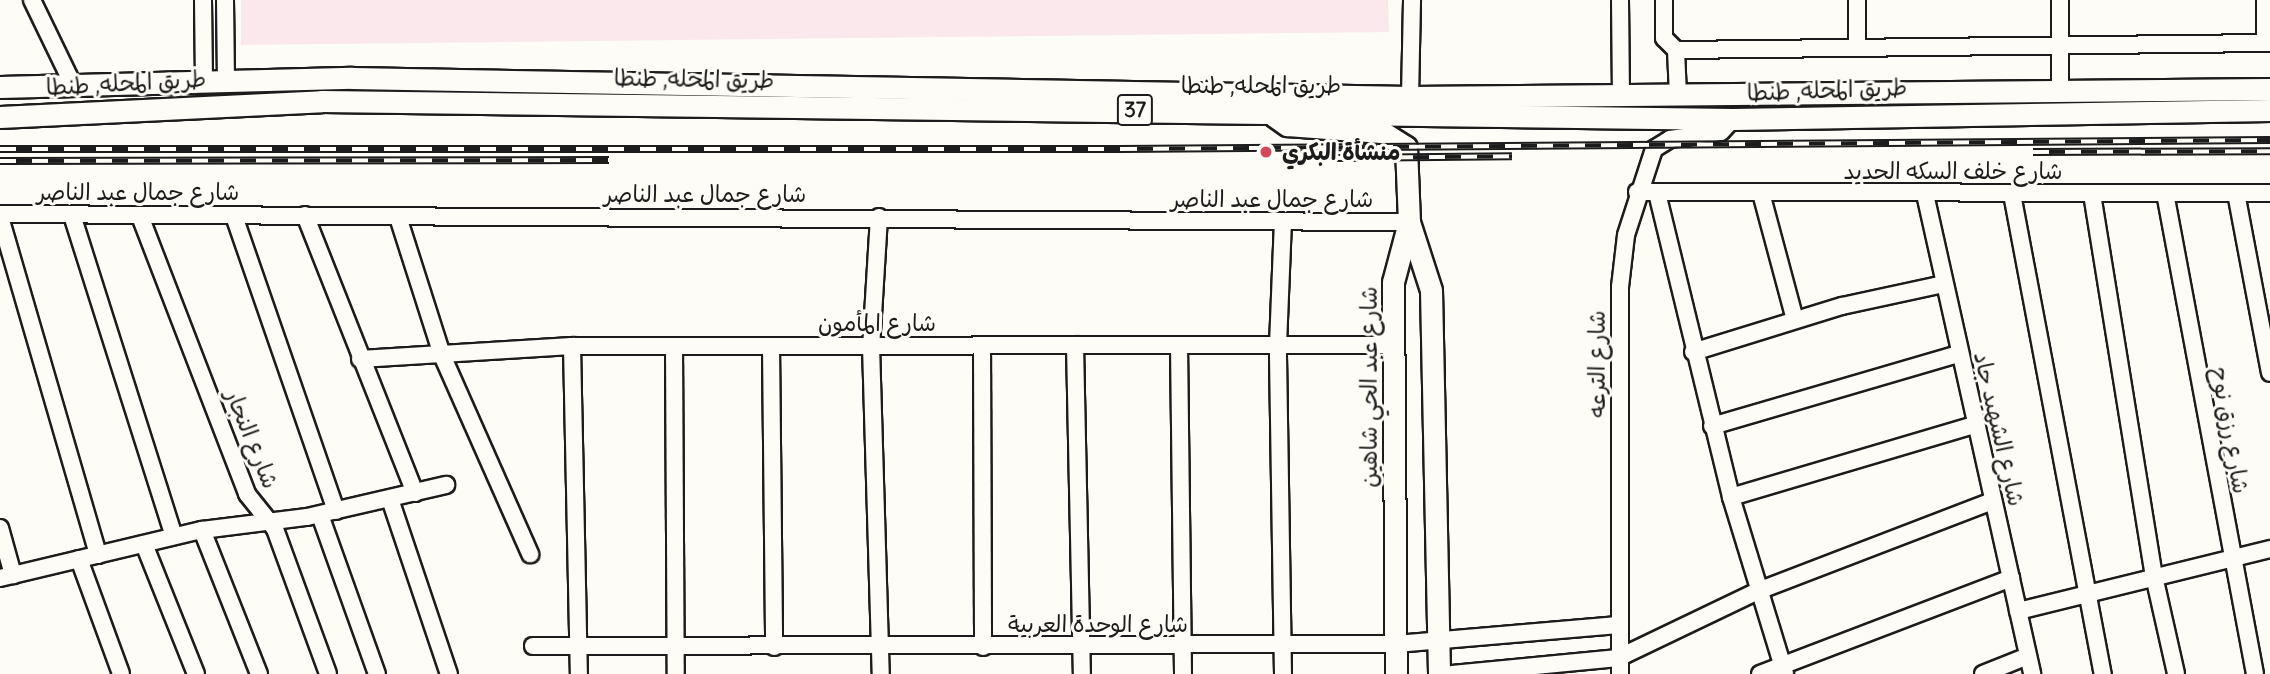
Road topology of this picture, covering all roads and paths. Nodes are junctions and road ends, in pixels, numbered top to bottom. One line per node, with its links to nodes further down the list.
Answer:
1 (32, 0): 16 (street)
2 (203, 0): 14 (street)
3 (225, 0): 15 (street)
4 (1412, 0): 22 (street)
5 (1620, 0): 20 (street)
6 (1664, 0): 13 (street)
7 (1857, 0): 12 (street)
8 (2060, 0): 11 (street)
9 (2265, 0): 10 (street)
10 (2268, 43): 11 (street)
11 (2061, 45): 12 (street); 19 (street)
12 (1857, 48): 13 (street)
13 (1676, 50): 21 (street)
14 (204, 82): 15 (main road, طريق المحله, طنطا / 37); 16 (main road, طريق المحله, طنطا / 37)
15 (226, 82): 22 (main road, طريق المحله, طنطا / 37)
16 (73, 85): 17 (main road, طريق المحله, طنطا / 37)
17 (0, 87): 25 (main road)
18 (2270, 89): 19 (main road, طريق المحله, طنطا / 37)
19 (2060, 92): 21 (main road, طريق المحله, طنطا / 37)
20 (1621, 96): 21 (main road, طريق المحله, طنطا / 37); 22 (main road, طريق المحله, طنطا / 37)
21 (1678, 96)
22 (1410, 97)
23 (2270, 110): 26 (main road, طريق المحله, طنطا / 37)
24 (1273, 112): 25 (main road, طريق المحله, طنطا / 37); 26 (main road, طريق المحله, طنطا / 37); 44 (main road)
25 (2, 116)
26 (1733, 119): 27 (street, شارع الترعه)
27 (1637, 192): 29 (street, شارع خلف السكه الحديد); 85 (street, شارع الترعه)
28 (2270, 192): 32 (street, شارع خلف السكه الحديد)
29 (1657, 193): 30 (street, شارع خلف السكه الحديد); 56 (street)
30 (1761, 193): 33 (street, شارع خلف السكه الحديد); 46 (street)
31 (2165, 193): 32 (street, شارع خلف السكه الحديد); 35 (street, شارع خلف السكه الحديد); 77 (street, شارع رزق نوح)
32 (2236, 193): 60 (street)
33 (1925, 194): 34 (street, شارع خلف السكه الحديد); 45 (street, شارع الشهيد جاد)
34 (2012, 194): 35 (street, شارع خلف السكه الحديد); 83 (street)
35 (2092, 194): 79 (street)
36 (72, 215): 38 (street, شارع جمال عبد الناصر); 39 (street, شارع جمال عبد الناصر); 72 (street)
37 (304, 215): 40 (street, شارع جمال عبد الناصر); 41 (street, شارع جمال عبد الناصر); 59 (street)
38 (0, 216): 76 (street)
39 (140, 216): 40 (street, شارع جمال عبد الناصر); 69 (street, شارع النجار)
40 (234, 216): 68 (street)
41 (398, 217): 42 (street, شارع جمال عبد الناصر); 58 (street)
42 (879, 217): 43 (street, شارع جمال عبد الناصر); 54 (street)
43 (1283, 222): 44 (street, شارع جمال عبد الناصر); 49 (street)
44 (1409, 222): 50 (main road, شارع عبد الحي شاهين); 86 (main road)
45 (1944, 284): 46 (street); 57 (street, شارع الشهيد جاد)
46 (1795, 320): 56 (street)
47 (1075, 345): 48 (street, شارع المأمون); 55 (street, شارع المأمون); 94 (street)
48 (1179, 345): 49 (street, شارع المأمون); 91 (street)
49 (1278, 345): 50 (street, شارع المأمون); 92 (street)
50 (1394, 345): 87 (main road, شارع عبد الحي شاهين)
51 (572, 346): 52 (street, شارع المأمون); 58 (street, شارع المأمون); 89 (street)
52 (674, 346): 53 (street, شارع المأمون); 90 (street)
53 (771, 346): 54 (street, شارع المأمون); 93 (street)
54 (871, 346): 55 (street, شارع المأمون); 95 (street)
55 (982, 346): 96 (street)
56 (1693, 352): 62 (street)
57 (1958, 354): 61 (street, شارع الشهيد جاد); 62 (street)
58 (442, 355): 59 (street, شارع المأمون); 75 (street)
59 (360, 359): 64 (street)
60 (2270, 373)
61 (1974, 425): 65 (street); 67 (street, شارع الشهيد جاد)
62 (1712, 426): 65 (street)
63 (446, 485): 64 (street)
64 (415, 493): 66 (street)
65 (1731, 497): 82 (street)
66 (390, 499): 68 (street); 105 (street)
67 (1992, 501): 81 (street, شارع الشهيد جاد); 82 (street)
68 (328, 513): 69 (street); 104 (street)
69 (269, 520): 71 (street); 103 (street, شارع النجار)
70 (0, 528): 80 (street)
71 (202, 530): 72 (street); 102 (street)
72 (174, 536): 73 (street)
73 (144, 544): 76 (street); 101 (street)
74 (2270, 549): 77 (street)
75 (530, 554)
76 (98, 555): 78 (street)
77 (2229, 558): 79 (street); 120 (street, شارع رزق نوح)
78 (79, 559): 80 (street); 100 (street)
79 (2154, 576): 83 (street); 119 (street)
80 (7, 577)
81 (2011, 578): 84 (street, شارع الشهيد جاد); 99 (street)
82 (1758, 591): 98 (street); 99 (street)
83 (2086, 593): 84 (street); 118 (street)
84 (2018, 611): 97 (street, شارع الشهيد جاد)
85 (1618, 625): 86 (street, شارع الوحدة العربية); 98 (street, شارع الترعه)
86 (1439, 642): 87 (street, شارع الوحدة العربية); 113 (main road)
87 (1396, 644): 92 (street, شارع الوحدة العربية); 112 (main road, شارع عبد الحي شاهين)
88 (533, 646): 89 (street, شارع الوحدة العربية)
89 (577, 646): 90 (street, شارع الوحدة العربية); 106 (street)
90 (676, 646): 93 (street, شارع الوحدة العربية); 107 (street)
91 (1182, 646): 92 (street, شارع الوحدة العربية); 94 (street, شارع الوحدة العربية); 110 (street)
92 (1283, 646): 111 (street)
93 (774, 647): 95 (street, شارع الوحدة العربية)
94 (1082, 647): 96 (street, شارع الوحدة العربية); 109 (street)
95 (880, 648): 96 (street, شارع الوحدة العربية); 108 (street)
96 (983, 648)
97 (2028, 656): 116 (street); 117 (street, شارع الشهيد جاد)
98 (1619, 666): 114 (street)
99 (1784, 670): 115 (street)
100 (121, 674)
101 (196, 674)
102 (259, 674)
103 (328, 674)
104 (377, 674)
105 (449, 674)
106 (579, 674)
107 (676, 674)
108 (881, 674)
109 (1082, 674)
110 (1183, 674)
111 (1283, 674)
112 (1396, 674)
113 (1439, 674)
114 (1452, 674)
115 (1760, 674)
116 (1983, 674)
117 (2032, 674)
118 (2104, 674)
119 (2176, 674)
120 (2255, 674)

